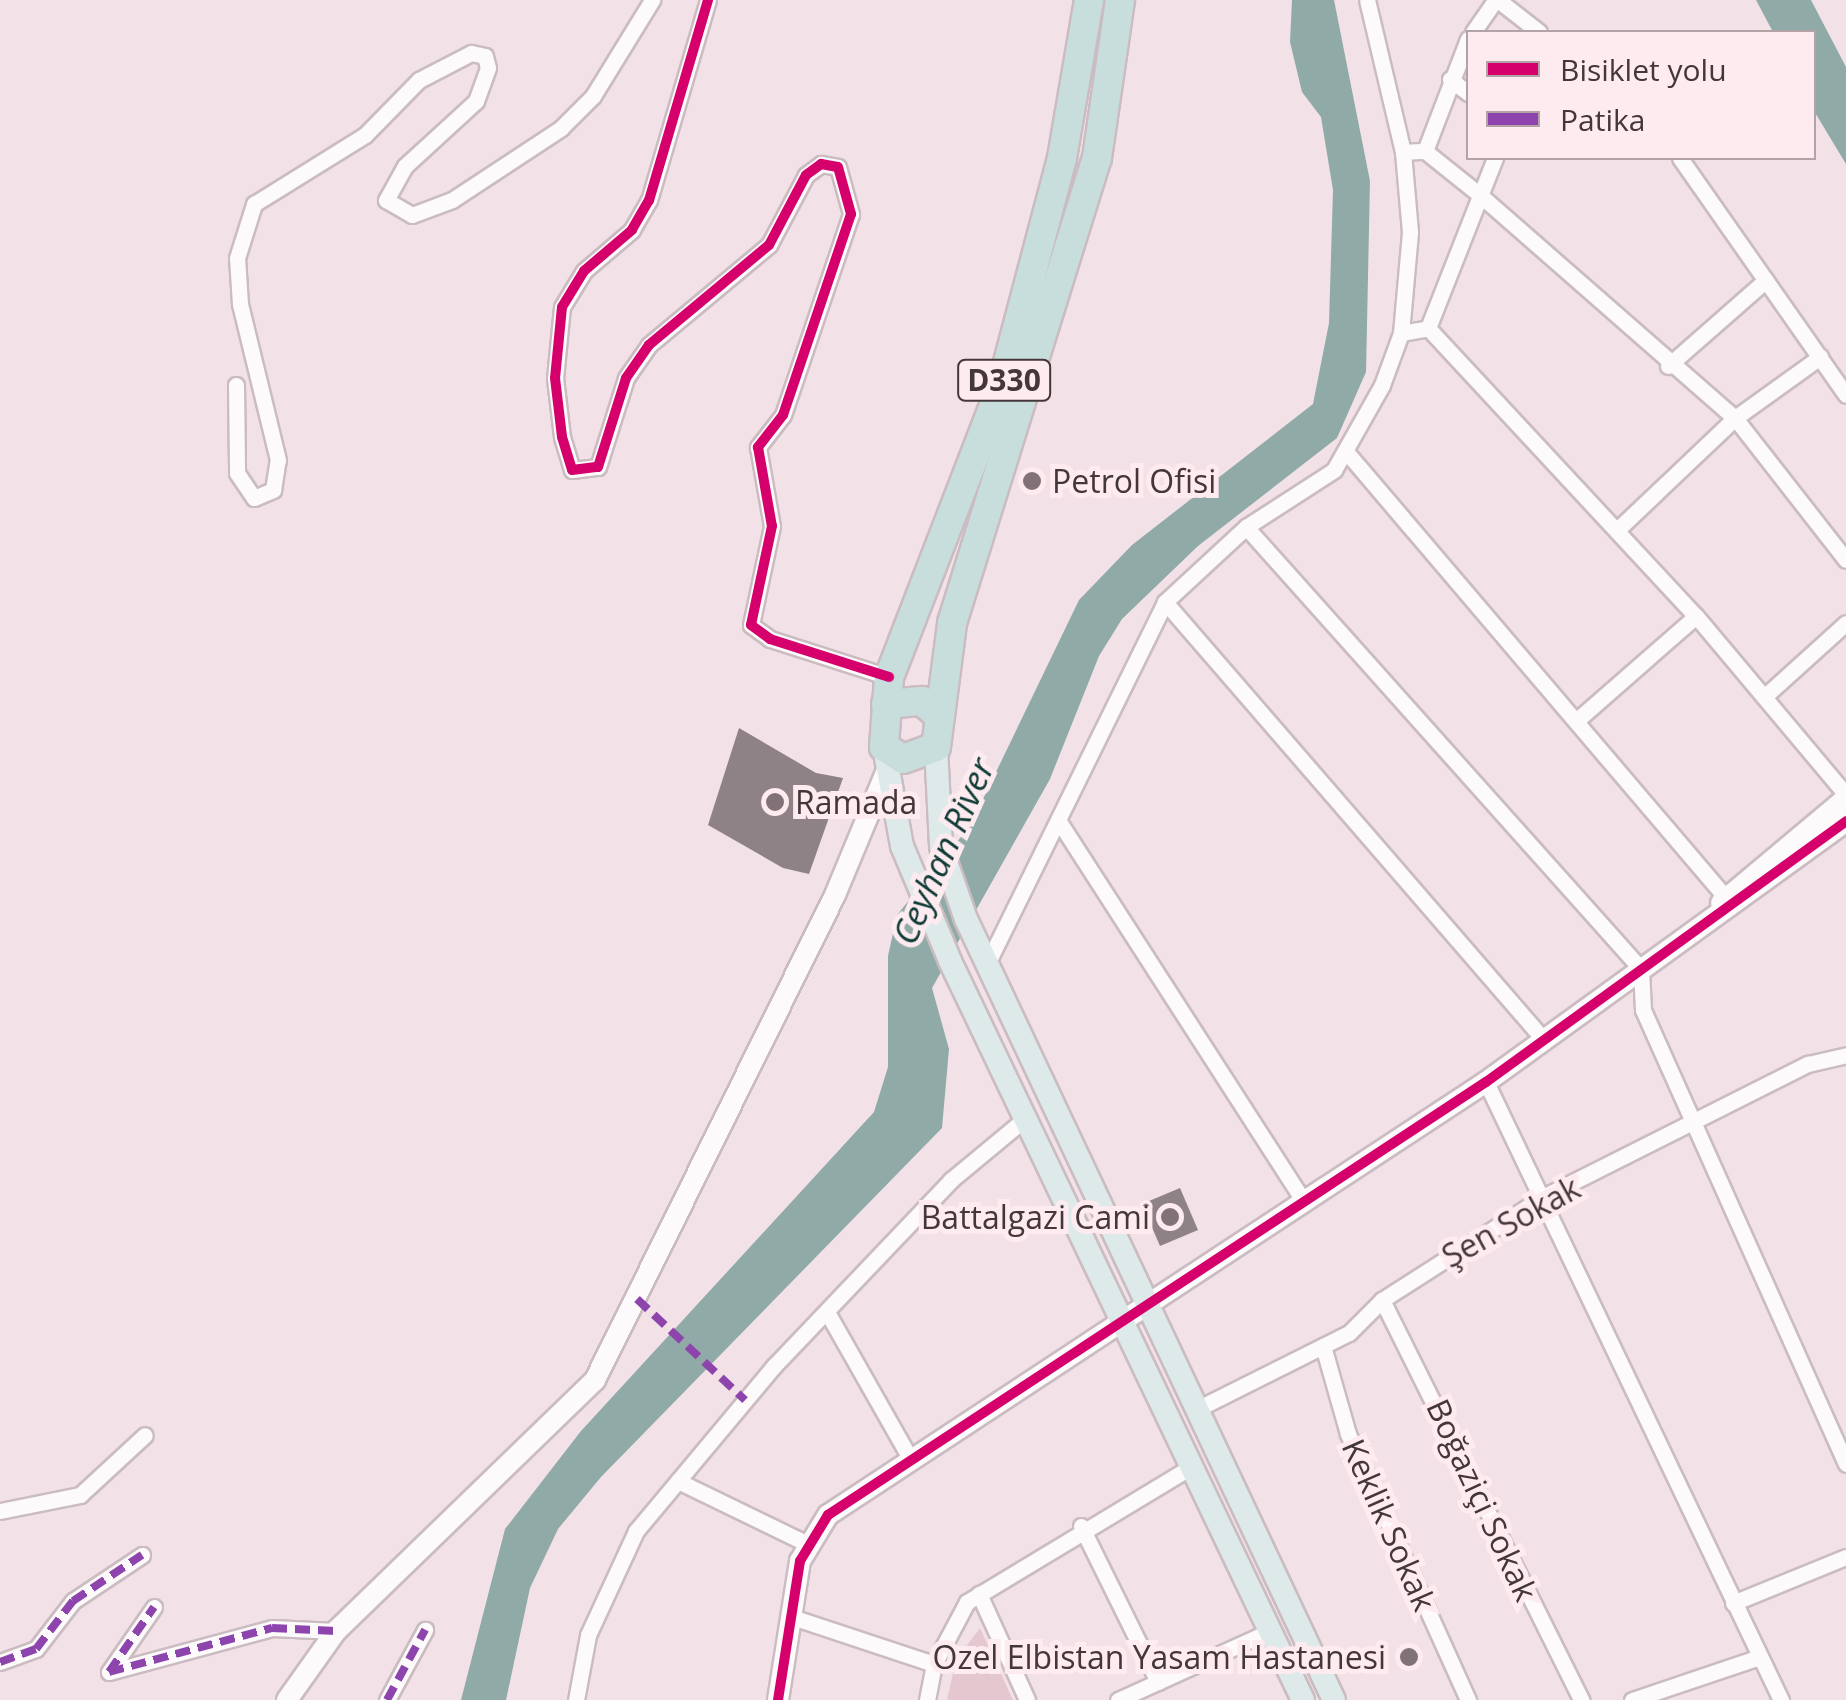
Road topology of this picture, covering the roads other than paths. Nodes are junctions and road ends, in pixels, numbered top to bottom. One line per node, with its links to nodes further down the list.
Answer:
1 (652, 0): 22 (street)
2 (708, 0): 32 (street)
3 (1089, 0): 32 (highway, D330)
4 (1120, 0): 34 (highway, D330)
5 (1367, 0): 13 (street)
6 (1496, 0): 7 (street); 8 (street)
7 (1474, 30)
8 (1536, 30)
9 (1466, 43): 10 (street)
10 (1450, 79): 11 (street); 12 (street)
11 (1466, 91)
12 (1425, 151): 13 (street); 16 (street)
13 (1404, 152): 19 (street)
14 (1494, 160): 16 (street)
15 (1681, 160): 17 (street)
16 (1480, 195): 18 (street); 21 (street)
17 (1766, 280): 20 (street); 21 (street)
18 (1428, 328): 19 (street); 27 (street)
19 (1401, 332): 25 (street)
20 (1820, 358): 23 (street); 24 (street)
21 (1668, 366): 24 (street)
22 (236, 385)
23 (1846, 395)
24 (1734, 418): 27 (street); 28 (street)
25 (1349, 455): 26 (street); 35 (street)
26 (1246, 528): 29 (street); 43 (street)
27 (1617, 530): 30 (street)
28 (1846, 560)
29 (1165, 602): 40 (street); 44 (street)
30 (1696, 616): 33 (street); 35 (street)
31 (1846, 624): 33 (street)
32 (887, 691): 34 (highway); 37 (highway, D330)
33 (1764, 697): 38 (street)
34 (938, 715): 36 (highway, D330)
35 (1576, 722): 41 (street)
36 (936, 747): 37 (highway); 42 (main road, D330)
37 (885, 758): 47 (main road, D330); 73 (street)
38 (1846, 797): 41 (street)
39 (1846, 822): 43 (street)
40 (1060, 823): 42 (street); 50 (street)
41 (1726, 898): 43 (street)
42 (988, 964): 52 (main road, D330)
43 (1641, 969): 44 (street); 48 (street)
44 (1544, 1040): 46 (street)
45 (1841, 1054): 48 (street, Şen Sokak)
46 (1486, 1082): 49 (street); 50 (street)
47 (1022, 1120): 53 (street); 54 (main road, D330)
48 (1694, 1122): 49 (street, Şen Sokak); 59 (street)
49 (1543, 1198): 51 (street, Şen Sokak); 68 (street)
50 (1303, 1200): 52 (street)
51 (1382, 1300): 55 (street, Şen Sokak); 88 (street, Boğaziçi Sokak)
52 (1145, 1302): 54 (street); 56 (main road, D330)
53 (826, 1312): 58 (street); 61 (street)
54 (1122, 1320): 58 (street); 60 (main road, D330)
55 (1323, 1346): 56 (street, Şen Sokak); 87 (street, Keklik Sokak)
56 (1197, 1409): 86 (main road, D330)
57 (145, 1435): 62 (street)
58 (911, 1460): 64 (street)
59 (1846, 1464)
60 (1191, 1466): 63 (street); 72 (main road, D330)
61 (678, 1481): 64 (street); 80 (street)
62 (0, 1511)
63 (1081, 1526): 67 (street); 77 (street)
64 (810, 1545): 70 (street)
65 (142, 1555): 75 (street)
66 (1846, 1557): 68 (street)
67 (979, 1594): 76 (street); 83 (street)
68 (1733, 1603): 74 (street)
69 (154, 1607): 73 (street)
70 (788, 1616): 76 (street); 81 (street)
71 (425, 1630): 79 (street)
72 (1270, 1630): 77 (street); 85 (main road, D330)
73 (336, 1631): 78 (street)
74 (1760, 1656): 89 (street); 90 (street)
75 (0, 1662)
76 (934, 1664): 82 (street)
77 (1158, 1682): 84 (street)
78 (287, 1700)
79 (387, 1700)
80 (576, 1700)
81 (778, 1700)
82 (927, 1700)
83 (1027, 1700)
84 (1118, 1700)
85 (1303, 1700)
86 (1334, 1700)
87 (1468, 1700)
88 (1581, 1700)
89 (1632, 1700)
90 (1782, 1700)

